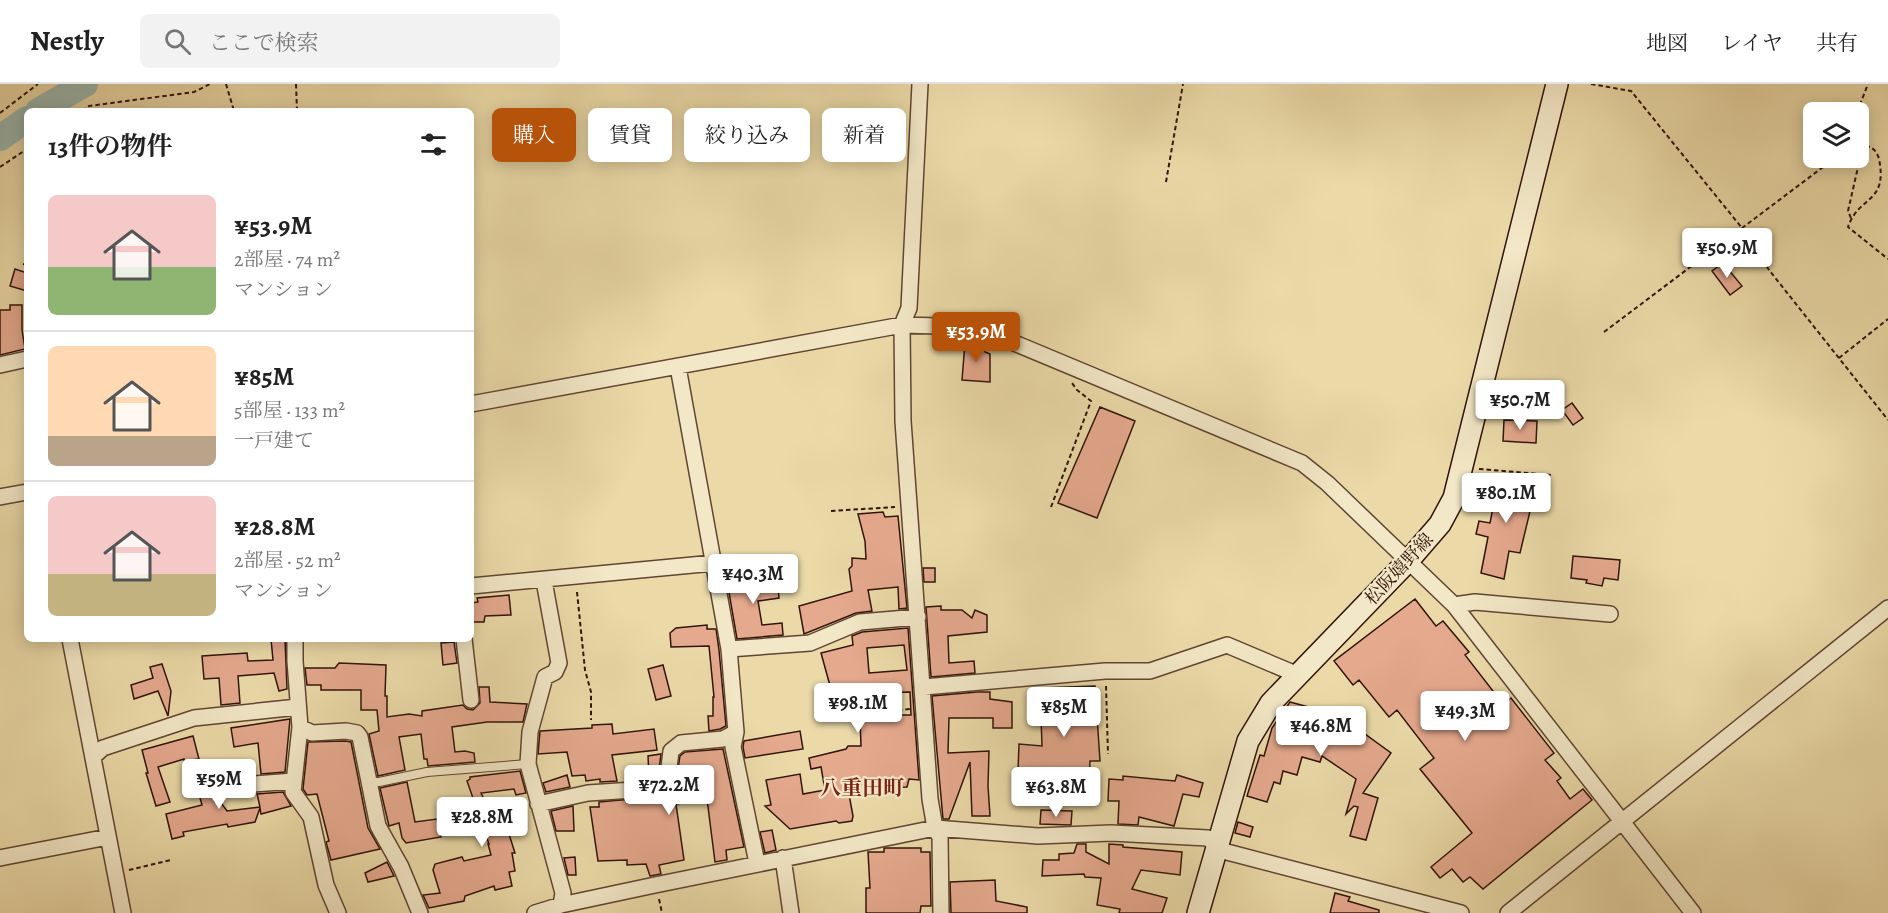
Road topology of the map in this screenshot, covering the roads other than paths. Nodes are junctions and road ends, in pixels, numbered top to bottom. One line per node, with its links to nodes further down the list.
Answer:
1 (920, 84): 3 (street)
2 (1557, 84): 10 (main road, 松阪嬉野線)
3 (902, 325): 6 (street); 10 (street); 17 (street)
4 (24, 360): 5 (street)
5 (0, 364)
6 (678, 367): 7 (street); 11 (street)
7 (474, 403)
8 (24, 493): 9 (street)
9 (0, 497)
10 (1408, 561): 14 (street); 22 (main road, 松阪嬉野線)
11 (714, 563): 12 (street); 21 (street)
12 (544, 581): 13 (street); 29 (street)
13 (474, 586)
14 (1454, 605): 16 (street); 34 (street)
15 (1888, 608): 34 (street)
16 (1610, 614)
17 (918, 617): 21 (street); 23 (street)
18 (71, 642): 28 (street)
19 (295, 642): 25 (street)
20 (464, 642): 24 (street)
21 (729, 649): 27 (street)
22 (1298, 675): 23 (street); 37 (main road, 松阪嬉野線)
23 (924, 687): 35 (street)
24 (471, 700)
25 (297, 707): 26 (street); 28 (street)
26 (300, 727): 30 (street); 31 (street)
27 (736, 732): 33 (street); 40 (street)
28 (94, 756): 36 (street)
29 (528, 764): 31 (lane); 33 (street)
30 (294, 781): 32 (street); 43 (street)
31 (369, 782): 44 (street)
32 (220, 790)
33 (538, 804): 41 (street)
34 (1622, 820): 50 (street); 51 (street)
35 (935, 828): 37 (street); 39 (street); 47 (street)
36 (108, 837): 38 (street); 42 (street)
37 (1216, 846): 48 (main road, 松阪嬉野線); 49 (street)
38 (0, 858)
39 (783, 858): 40 (street); 46 (street)
40 (757, 864): 41 (street)
41 (561, 905): 45 (street)
42 (123, 913)
43 (338, 913)
44 (420, 913)
45 (535, 913)
46 (790, 913)
47 (941, 913)
48 (1198, 913)
49 (1461, 913)
50 (1508, 913)
51 (1693, 913)

